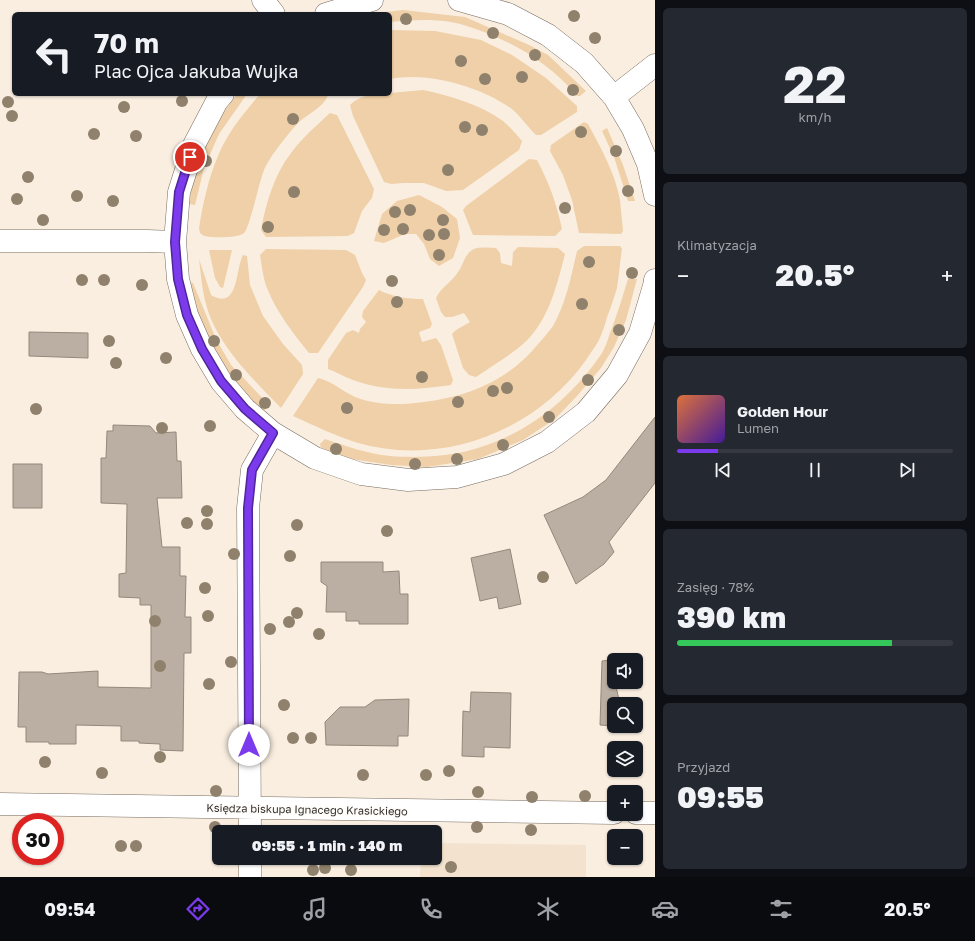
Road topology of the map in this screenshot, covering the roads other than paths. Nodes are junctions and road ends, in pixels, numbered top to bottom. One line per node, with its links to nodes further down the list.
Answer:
1 (263, 0): 4 (street)
2 (372, 0): 5 (street)
3 (459, 0): 8 (street)
4 (272, 12)
5 (333, 12)
6 (655, 65): 8 (street)
7 (221, 96): 11 (street)
8 (614, 97): 9 (street)
9 (655, 195)
10 (0, 241): 11 (street)
11 (175, 242): 13 (street)
12 (655, 280): 13 (street)
13 (273, 433): 15 (street)
14 (0, 804): 15 (street, Księdza biskupa Ignacego Krasickiego)
15 (250, 808): 16 (street, Księdza biskupa Ignacego Krasickiego); 19 (street)
16 (607, 812)
17 (643, 813): 18 (street)
18 (655, 813)
19 (250, 825)
20 (250, 865): 21 (street)
21 (250, 877)

